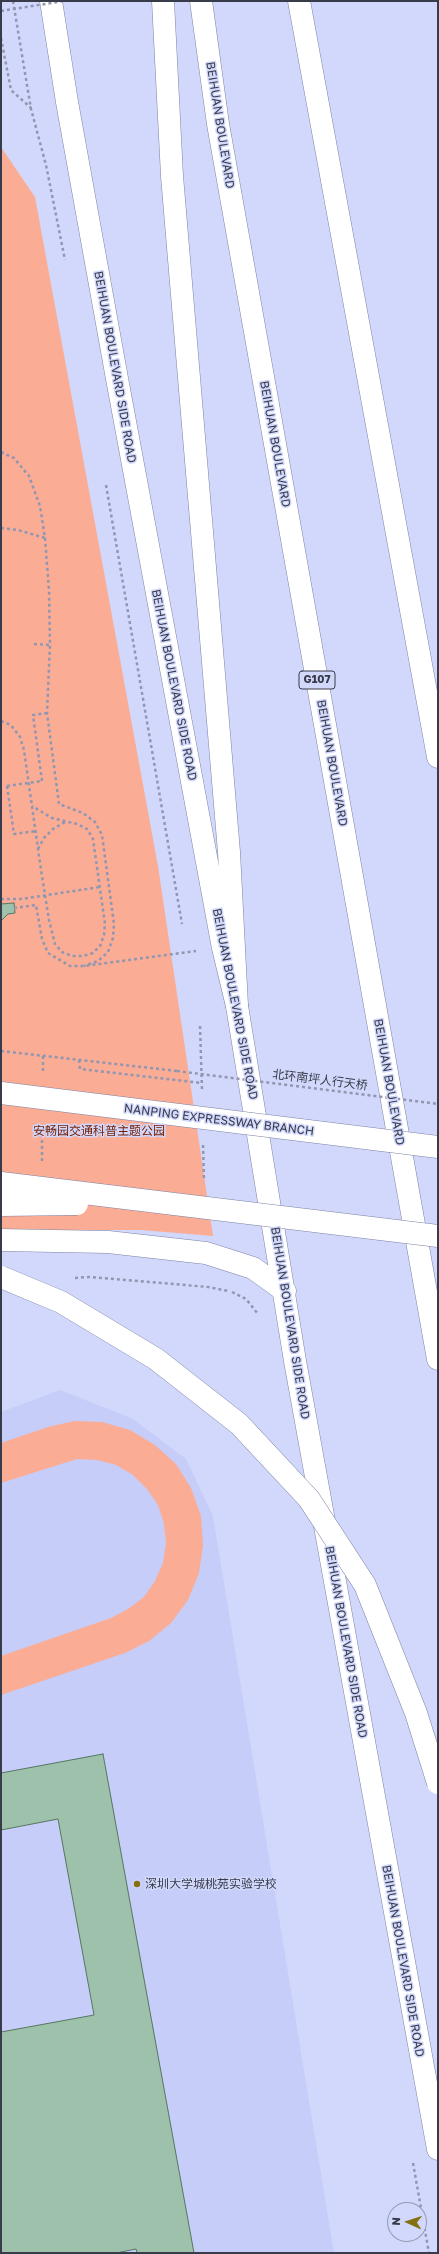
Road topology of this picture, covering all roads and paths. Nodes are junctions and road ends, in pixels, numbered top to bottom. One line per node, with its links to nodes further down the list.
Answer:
1 (13, 1): 9 (path)
2 (51, 1): 29 (main road, BEIHUAN BOULEVARD SIDE ROAD)
3 (64, 1): 7 (path, bridge)
4 (163, 1): 31 (main road)
5 (201, 1): 47 (main road, BEIHUAN BOULEVARD / G107)
6 (299, 1): 19 (main road)
7 (1, 11)
8 (1, 38): 9 (path)
9 (31, 109): 10 (path)
10 (66, 264)
11 (1, 452): 14 (path)
12 (106, 480): 28 (path)
13 (1, 528): 14 (path)
14 (45, 538): 16 (path)
15 (34, 644): 16 (path)
16 (50, 645): 17 (path)
17 (47, 713): 22 (path, bridge); 30 (path)
18 (1, 721): 20 (path)
19 (438, 757)
20 (32, 806): 21 (path); 22 (path)
21 (65, 822): 23 (path); 24 (path)
22 (36, 831): 23 (path)
23 (38, 849): 25 (path)
24 (100, 887): 25 (path); 25 (path)
25 (45, 895): 26 (path)
26 (1, 899)
27 (14, 908): 30 (path)
28 (182, 924)
29 (223, 948): 30 (path); 31 (main road, BEIHUAN BOULEVARD SIDE ROAD)
30 (84, 966)
31 (238, 1006): 45 (main road, BEIHUAN BOULEVARD SIDE ROAD)
32 (1, 1051): 33 (path, 北环南坪人行天桥)
33 (79, 1060): 34 (path); 36 (path, 北环南坪人行天桥, bridge)
34 (202, 1083)
35 (1, 1093): 37 (main road, NANPING EXPRESSWAY BRANCH, bridge)
36 (438, 1104)
37 (438, 1147)
38 (1, 1183): 39 (main road, bridge)
39 (164, 1204): 40 (main road, bridge); 41 (main road, bridge)
40 (1, 1205)
41 (438, 1236)
42 (1, 1240): 45 (main road)
43 (1, 1277): 48 (main road, bridge)
44 (68, 1278): 46 (path)
45 (285, 1291): 49 (main road, BEIHUAN BOULEVARD SIDE ROAD)
46 (260, 1316)
47 (438, 1359)
48 (438, 1783)
49 (438, 2149)

